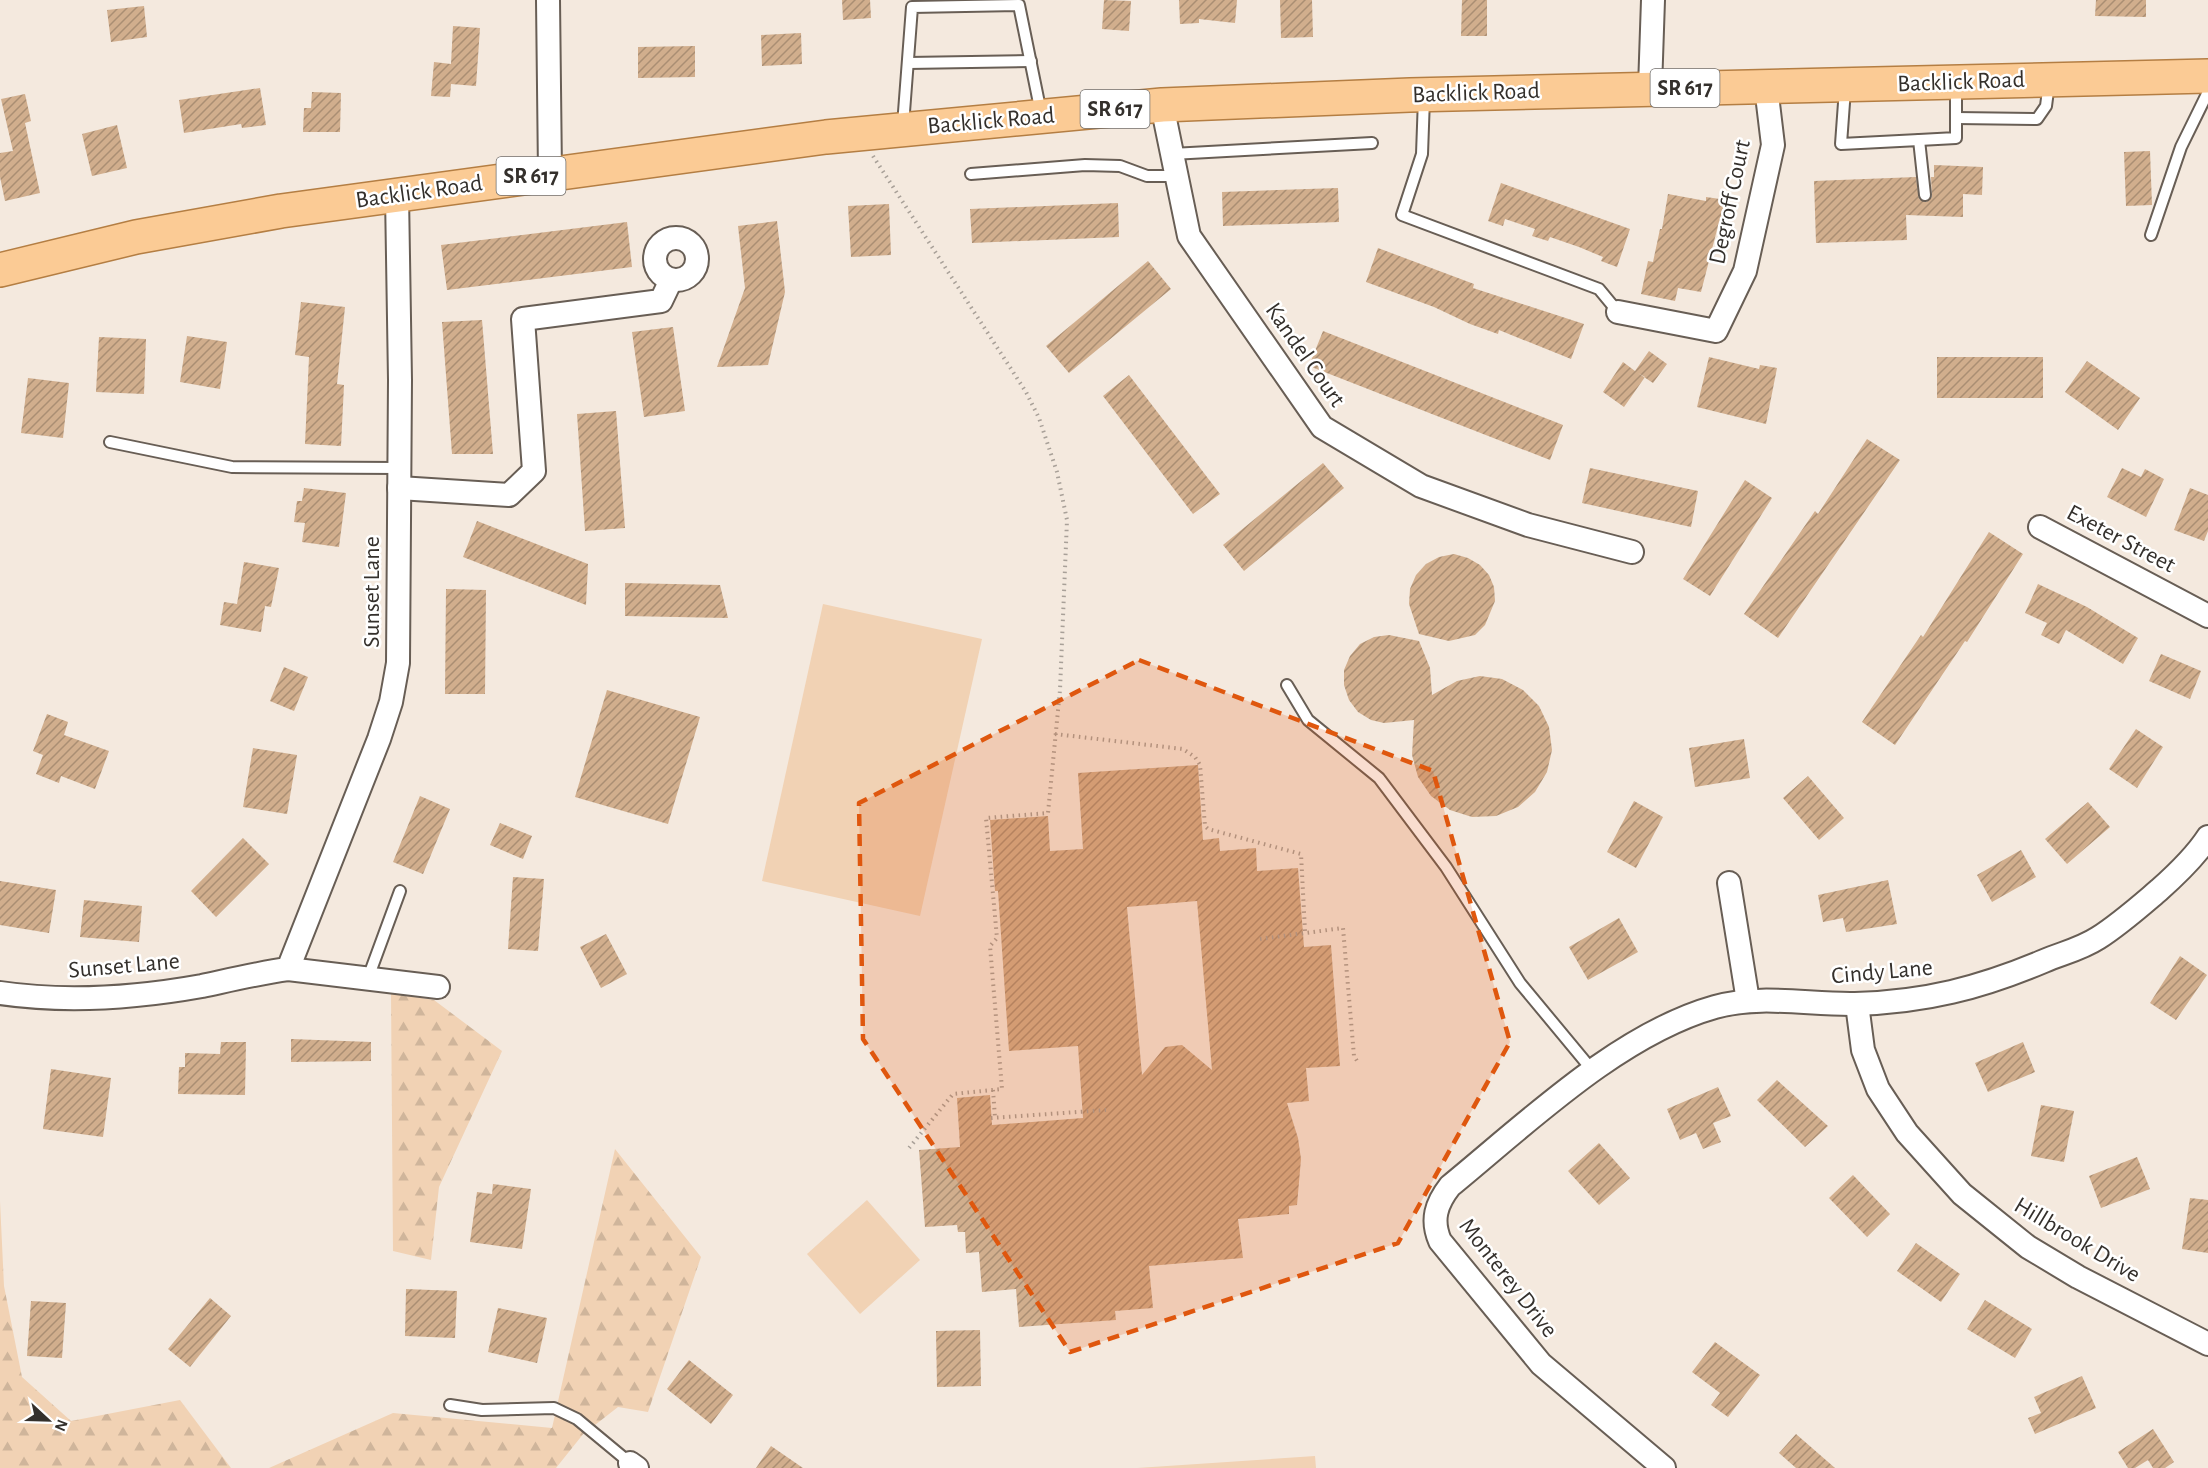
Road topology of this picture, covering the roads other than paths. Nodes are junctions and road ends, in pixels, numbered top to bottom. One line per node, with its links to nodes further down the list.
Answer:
1 (548, 0): 20 (street)
2 (1653, 0): 10 (street)
3 (1031, 61): 4 (lane); 4 (lane); 14 (lane)
4 (908, 63): 16 (lane)
5 (2208, 76): 6 (main road, Backlick Road / SR 617)
6 (2049, 80): 7 (main road, Backlick Road / SR 617); 15 (lane)
7 (1956, 82): 8 (main road, Backlick Road / SR 617); 15 (lane)
8 (1845, 86): 9 (main road, Backlick Road / SR 617); 17 (lane)
9 (1766, 87): 10 (main road, Backlick Road / SR 617); 27 (street, Degroff Court)
10 (1650, 88): 12 (main road, Backlick Road / SR 617)
11 (2208, 92): 24 (lane)
12 (1424, 94): 13 (main road, Backlick Road / SR 617); 27 (lane)
13 (1162, 105): 14 (main road, Backlick Road / SR 617); 19 (street, Kandel Court)
14 (1042, 116): 16 (main road, Backlick Road / SR 617)
15 (1956, 118): 17 (lane)
16 (902, 130): 20 (main road, Backlick Road / SR 617)
17 (1919, 140): 23 (lane)
18 (1372, 143): 19 (lane)
19 (1175, 165): 21 (lane); 31 (street, Kandel Court)
20 (550, 173): 22 (main road, Backlick Road / SR 617)
21 (971, 174)
22 (397, 195): 25 (main road, Backlick Road / SR 617); 29 (street, Sunset Lane)
23 (1925, 195)
24 (2151, 235)
25 (0, 270)
26 (671, 280): 29 (street)
27 (1618, 312)
28 (110, 442): 29 (lane)
29 (399, 478): 37 (street, Sunset Lane)
30 (2040, 527): 32 (street, Exeter Street)
31 (1632, 552)
32 (2208, 616)
33 (1287, 685): 43 (lane)
34 (2208, 837): 42 (street, Cindy Lane)
35 (1729, 883): 41 (street)
36 (400, 891): 38 (lane)
37 (288, 969): 38 (street, Sunset Lane); 40 (street, Sunset Lane)
38 (368, 978): 39 (street, Sunset Lane)
39 (438, 987)
40 (0, 993)
41 (1748, 1001): 42 (street, Cindy Lane); 43 (street, Cindy Lane)
42 (1857, 1004): 45 (street, Hillbrook Drive)
43 (1593, 1072): 44 (street, Cindy Lane)
44 (1541, 1112): 48 (street, Monterey Drive)
45 (2208, 1344)
46 (450, 1405): 47 (lane)
47 (634, 1465)
48 (1664, 1468)

